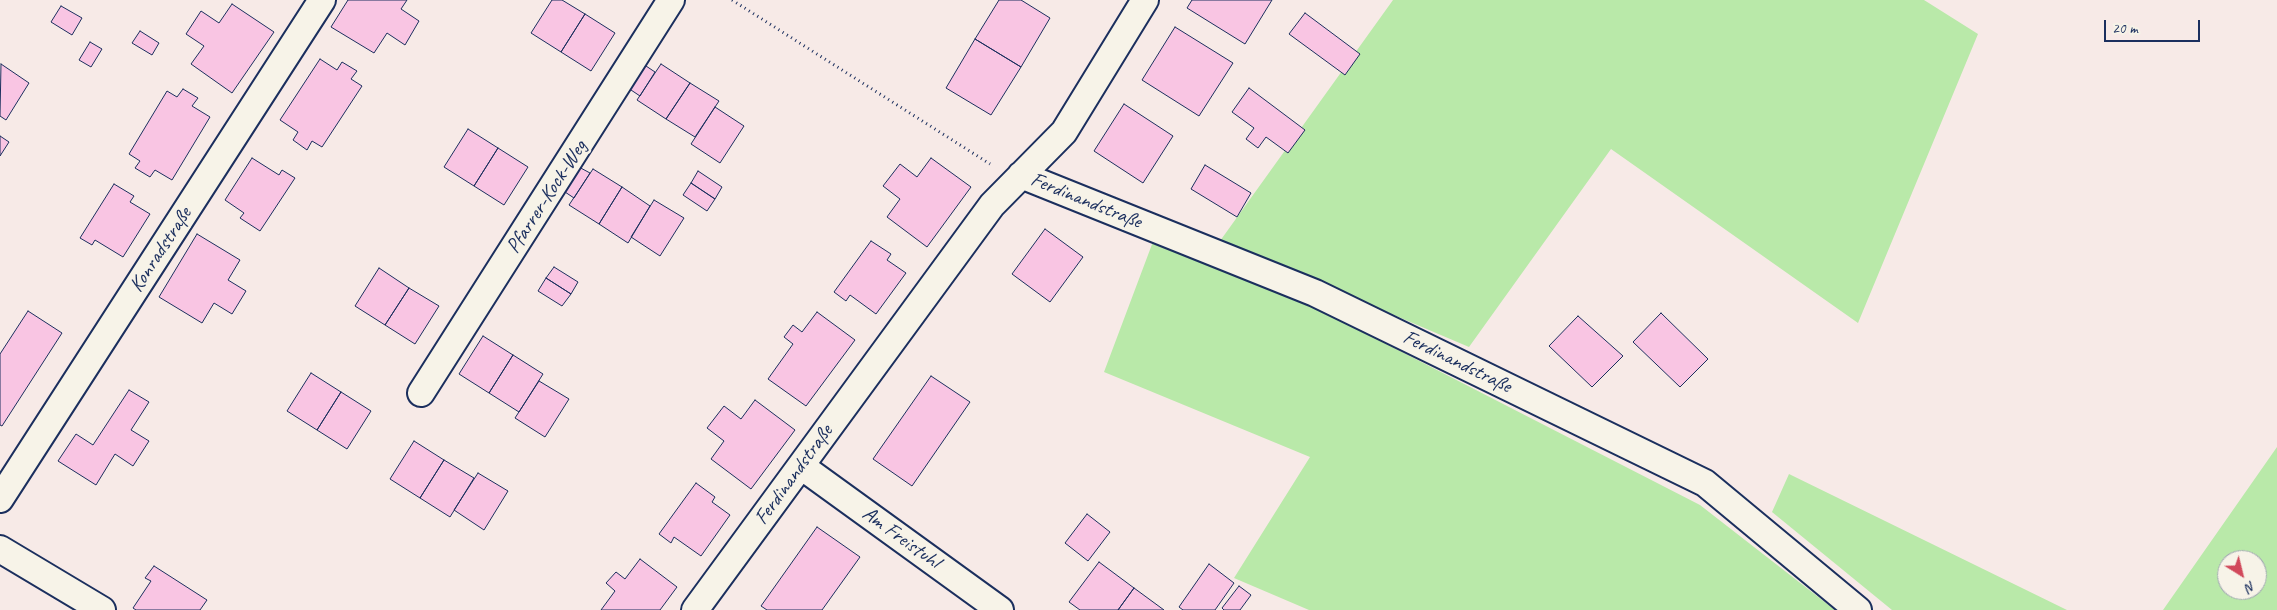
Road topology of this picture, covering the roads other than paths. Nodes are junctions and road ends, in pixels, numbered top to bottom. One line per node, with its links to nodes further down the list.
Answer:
1 (322, 0): 7 (street, Konradstraße)
2 (671, 0): 5 (street, Pfarrer-Kock-Weg)
3 (1145, 0): 4 (street, Ferdinandstraße)
4 (1021, 175): 6 (street, Ferdinandstraße); 12 (street, Ferdinandstraße)
5 (421, 393)
6 (801, 466): 10 (street, Ferdinandstraße); 11 (street, Am Freistuhl)
7 (0, 499)
8 (0, 549): 9 (street)
9 (102, 610)
10 (695, 610)
11 (1000, 610)
12 (1858, 610)

